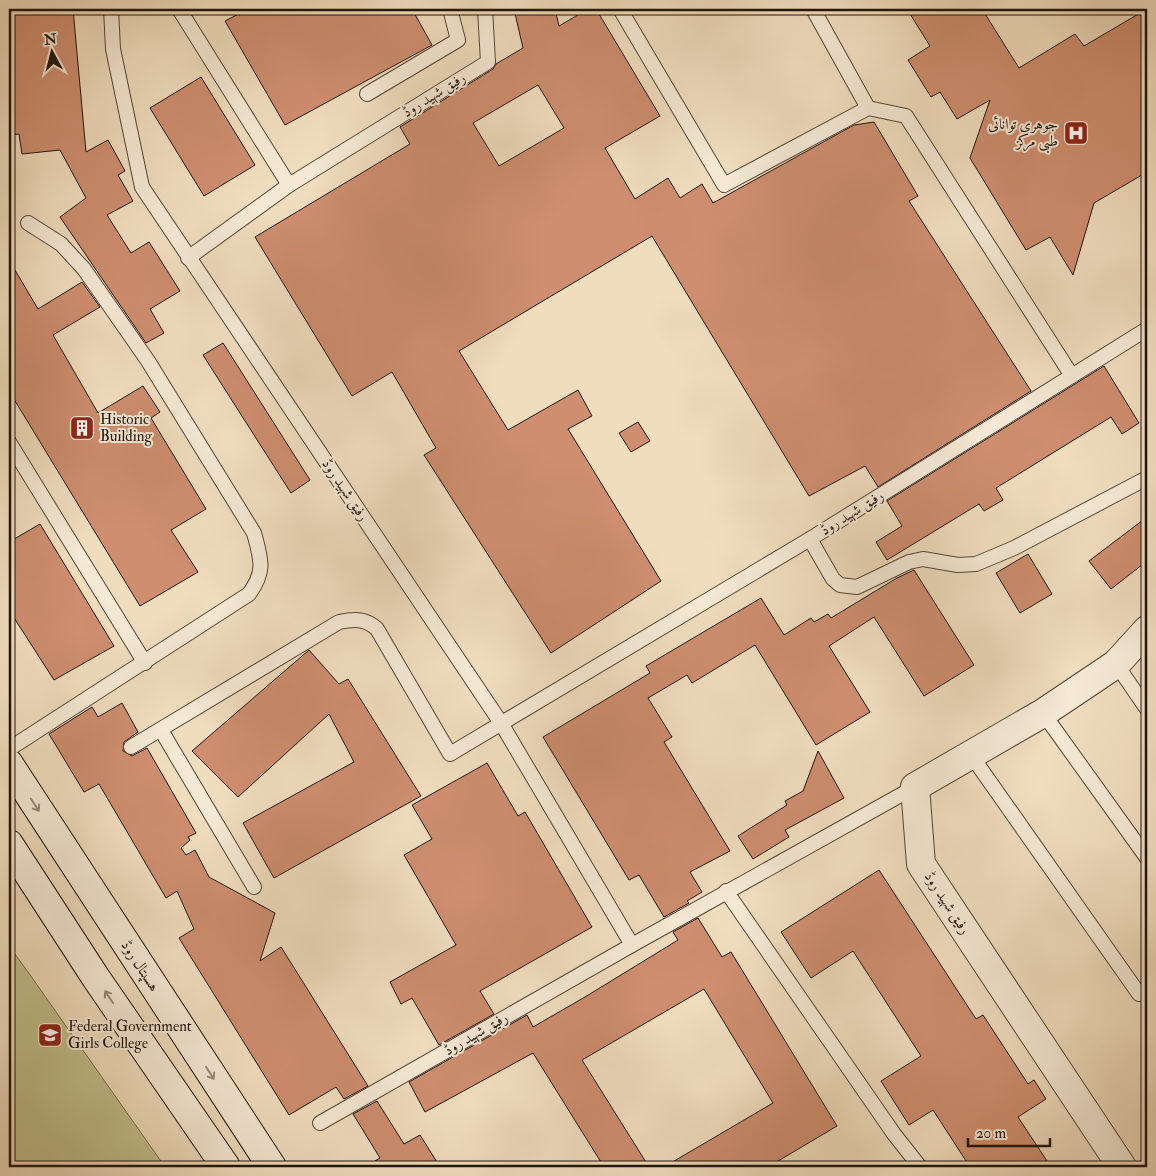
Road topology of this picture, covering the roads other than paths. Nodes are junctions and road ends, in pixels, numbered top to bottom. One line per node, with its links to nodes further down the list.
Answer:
1 (111, 9): 11 (lane, رفیق شہید روڈ)
2 (179, 9): 9 (lane)
3 (450, 9): 7 (lane)
4 (485, 9): 9 (lane, رفیق شہید روڈ)
5 (620, 9): 8 (lane)
6 (813, 9): 8 (lane)
7 (367, 94)
8 (868, 108): 13 (lane)
9 (288, 185): 11 (lane, رفیق شہید روڈ)
10 (28, 223): 18 (lane)
11 (188, 258): 22 (lane, رفیق شہید روڈ)
12 (1147, 329): 13 (lane, رفیق شہید روڈ)
13 (1072, 376): 16 (lane, رفیق شہید روڈ)
14 (9, 442): 18 (lane)
15 (1147, 478): 16 (lane)
16 (810, 539): 22 (lane, رفیق شہید روڈ)
17 (1147, 630): 19 (main road)
18 (145, 663): 25 (lane)
19 (1116, 664): 20 (lane); 21 (main road)
20 (1147, 709)
21 (1043, 712): 26 (main road); 30 (lane)
22 (501, 723): 23 (lane); 33 (lane, رفیق شہید روڈ)
23 (161, 730): 24 (lane); 31 (lane)
24 (131, 747)
25 (9, 749)
26 (972, 755): 28 (main road); 34 (lane)
27 (9, 764): 37 (main road, ہسپتال روڈ, one-way to 37)
28 (915, 787): 32 (lane, رفیق شہید روڈ); 39 (main road, رفیق شہید روڈ)
29 (9, 844): 36 (main road, one-way to 29)
30 (1147, 858)
31 (254, 887)
32 (726, 891): 33 (lane, رفیق شہید روڈ); 38 (lane)
33 (632, 945): 35 (lane, رفیق شہید روڈ)
34 (1139, 994)
35 (320, 1123)
36 (226, 1167)
37 (272, 1167)
38 (920, 1167)
39 (1122, 1167)

